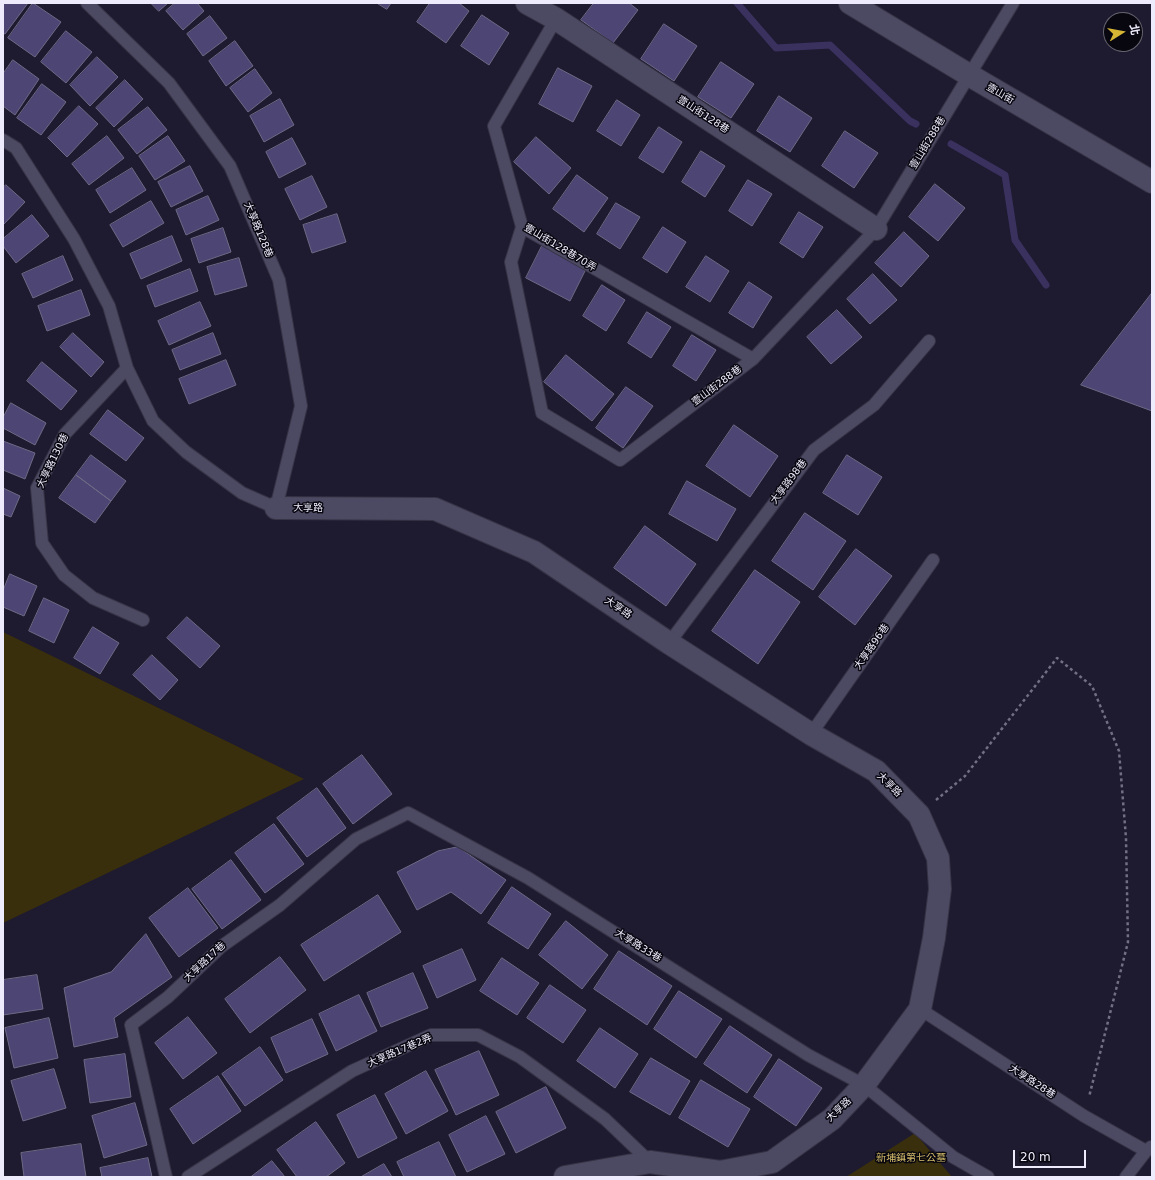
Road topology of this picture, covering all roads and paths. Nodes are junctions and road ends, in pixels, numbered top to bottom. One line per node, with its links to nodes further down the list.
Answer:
1 (87, 3): 14 (lane, 大享路128巷)
2 (527, 3): 5 (street, 壹山街128巷)
3 (850, 3): 6 (street, 壹山街)
4 (1013, 3): 6 (lane, 壹山街288巷)
5 (556, 19): 9 (lane, 壹山街128巷70弄); 10 (street, 壹山街128巷)
6 (969, 75): 8 (street, 壹山街); 10 (lane, 壹山街288巷)
7 (3, 140): 13 (lane)
8 (1152, 182)
9 (522, 227): 12 (lane, 壹山街128巷70弄); 12 (lane, 壹山街288巷)
10 (876, 228): 12 (lane, 壹山街288巷)
11 (929, 341): 17 (lane, 大享路98巷)
12 (753, 359)
13 (127, 368): 14 (lane); 16 (lane, 大享路130巷)
14 (276, 508): 17 (street, 大享路)
15 (933, 560): 18 (lane, 大享路96巷)
16 (143, 620)
17 (669, 643): 18 (street, 大享路)
18 (811, 734): 20 (street, 大享路)
19 (408, 812): 22 (lane, 大享路33巷); 26 (lane, 大享路17巷)
20 (919, 815): 21 (street, 大享路); 23 (path)
21 (920, 1009): 22 (street, 大享路); 23 (lane, 大享路28巷)
22 (864, 1085): 25 (street, 大享路); 29 (lane, 大享路33巷)
23 (1084, 1116): 24 (lane, 大享路28巷)
24 (1149, 1149): 30 (lane)
25 (650, 1162): 27 (lane, 大享路17巷2弄); 28 (street, 大享路)
26 (166, 1177)
27 (188, 1177)
28 (565, 1177)
29 (988, 1177)
30 (1126, 1177)

